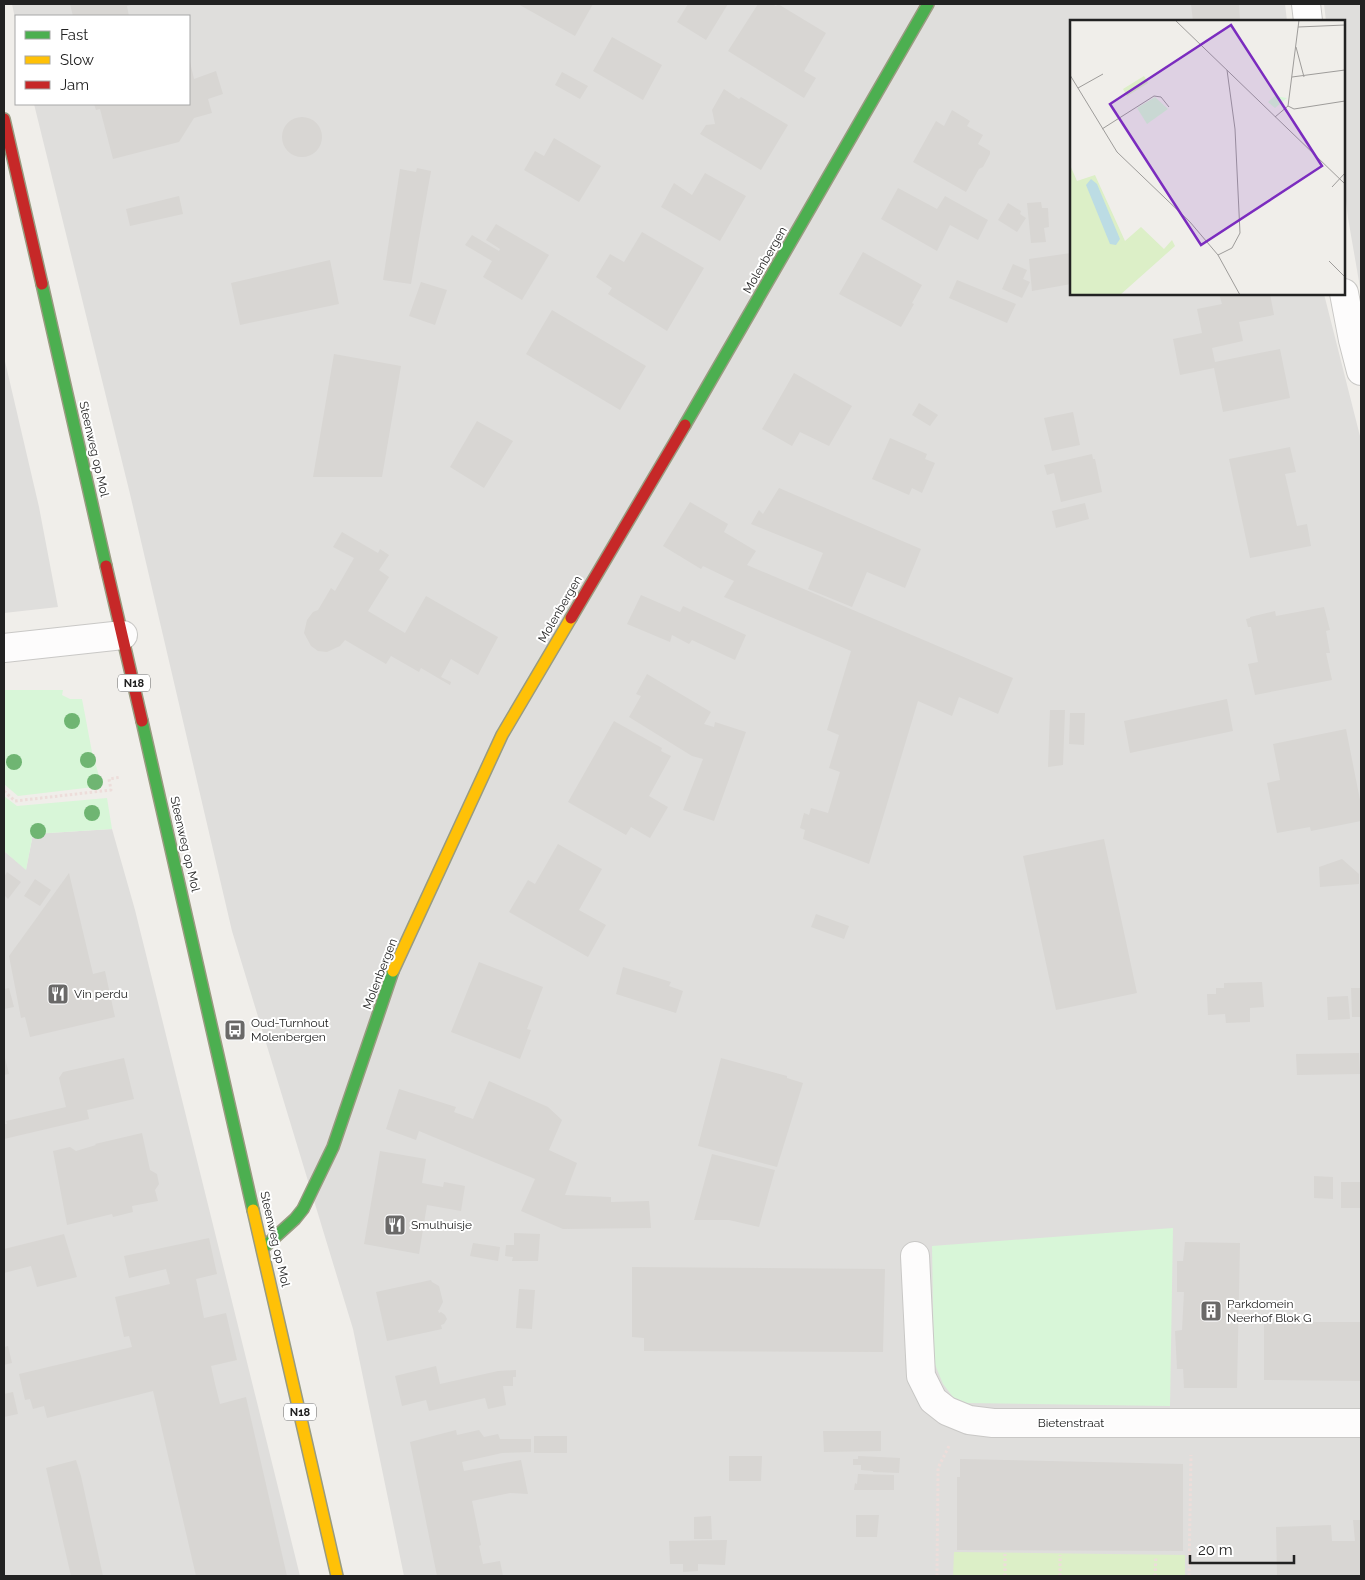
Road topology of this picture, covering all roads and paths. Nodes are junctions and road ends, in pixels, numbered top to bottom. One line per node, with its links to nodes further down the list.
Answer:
1 (928, 4): 11 (main road, Molenbergen)
2 (1306, 4): 3 (street)
3 (1308, 20)
4 (4, 119): 7 (main road, Steenweg op Mol / N18)
5 (1344, 295): 6 (street)
6 (1361, 371)
7 (123, 634): 8 (street); 9 (main road, Steenweg op Mol / N18)
8 (4, 648)
9 (154, 770): 10 (path); 11 (main road, Steenweg op Mol / N18)
10 (4, 791)
11 (263, 1248): 19 (main road, Steenweg op Mol / N18)
12 (915, 1256): 13 (street, Bietenstraat)
13 (969, 1420): 14 (street, Bietenstraat); 20 (path)
14 (1192, 1422): 15 (street, Bietenstraat); 24 (path)
15 (1361, 1423)
16 (1005, 1554): 21 (path)
17 (1060, 1555): 22 (path)
18 (1156, 1556): 23 (path)
19 (337, 1576)
20 (937, 1576)
21 (1005, 1576)
22 (1060, 1576)
23 (1155, 1576)
24 (1189, 1576)

